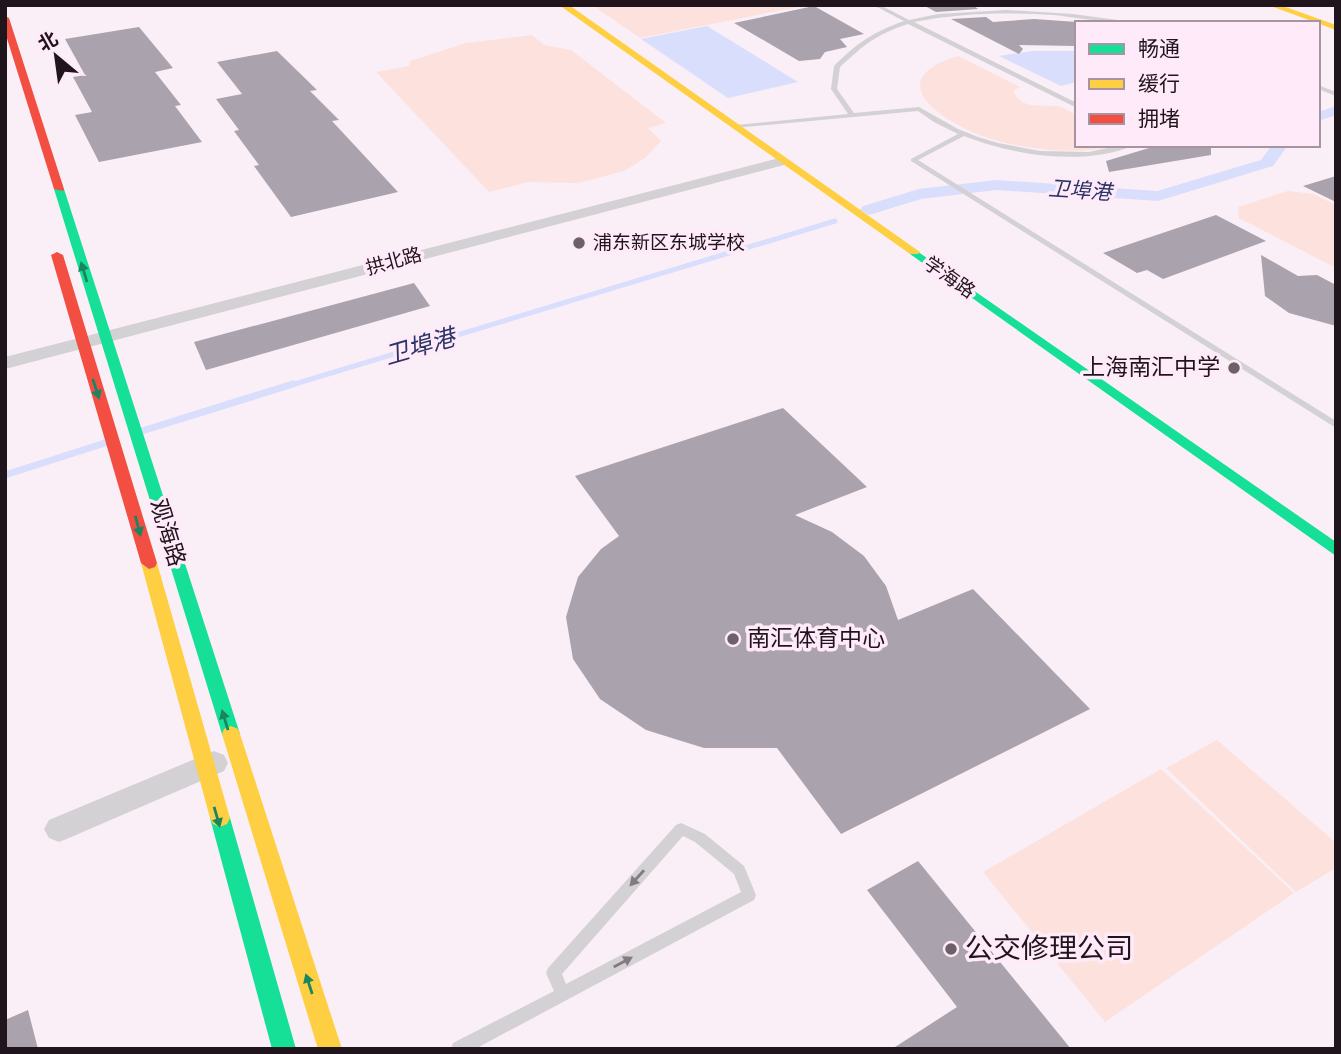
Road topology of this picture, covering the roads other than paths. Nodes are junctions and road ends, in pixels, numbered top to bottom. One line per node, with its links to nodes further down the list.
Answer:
1 (564, 5): 14 (main road, 学海路)
2 (875, 5): 9 (lane)
3 (1272, 5): 7 (main road)
4 (1285, 5): 8 (main road)
5 (5, 18): 19 (main road, 观海路, one-way to 5)
6 (1110, 21): 9 (lane)
7 (1317, 21)
8 (1336, 21)
9 (909, 22): 11 (lane); 12 (lane)
10 (5, 69): 13 (main road)
11 (1075, 105)
12 (852, 115): 14 (lane); 15 (lane)
13 (20, 121)
14 (736, 127): 17 (main road, 学海路)
15 (963, 134): 16 (lane); 22 (lane)
16 (1121, 147)
17 (783, 160): 19 (street, 拱北路); 23 (main road, 学海路)
18 (52, 239): 20 (main road, 观海路)
19 (105, 337): 20 (street, 拱北路); 24 (main road, 观海路, one-way to 19)
20 (82, 343): 21 (street, 拱北路); 25 (main road, 观海路, one-way to 25)
21 (5, 363)
22 (1336, 425)
23 (1336, 550)
24 (236, 753): 25 (street); 29 (main road, 观海路, one-way to 24)
25 (203, 768): 26 (street); 28 (main road, 观海路, one-way to 28)
26 (59, 829)
27 (563, 994): 27 (lane, one-way to 27); 30 (lane)
28 (284, 1049)
29 (330, 1049)
30 (459, 1049)

